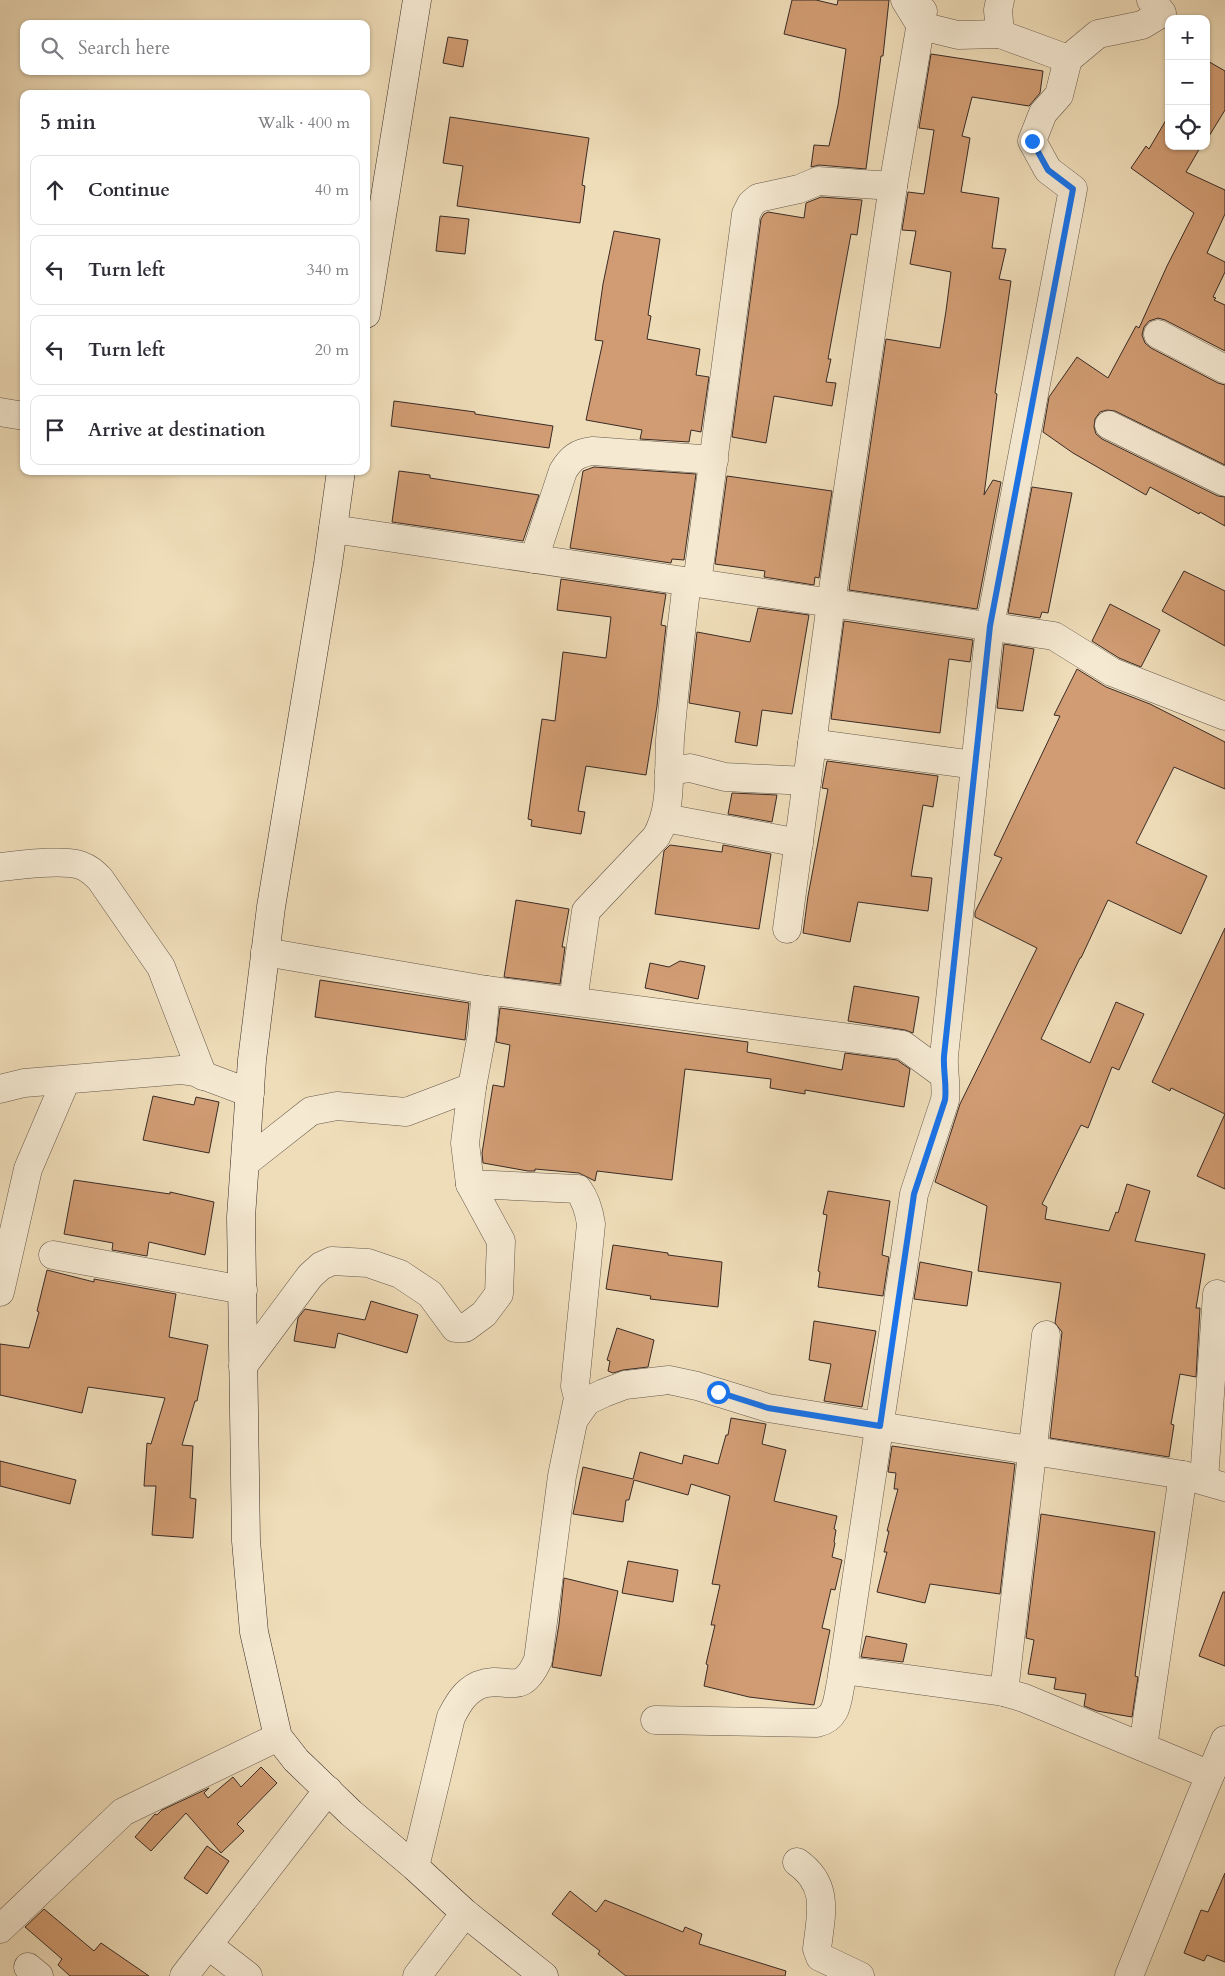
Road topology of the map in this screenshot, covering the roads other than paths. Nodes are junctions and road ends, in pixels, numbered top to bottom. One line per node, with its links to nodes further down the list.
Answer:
1 (417, 0): 8 (street)
2 (1000, 0): 5 (street)
3 (1151, 0): 6 (street)
4 (916, 12): 5 (street); 7 (street)
5 (1000, 34): 6 (street)
6 (1068, 59): 21 (street)
7 (893, 186): 14 (street); 20 (street)
8 (370, 289)
9 (1158, 334): 10 (street)
10 (1225, 368)
11 (0, 412): 12 (street)
12 (20, 415)
13 (1109, 425): 16 (street)
14 (714, 460): 18 (street); 19 (street)
15 (340, 475): 17 (street)
16 (1225, 482)
17 (333, 529): 18 (street); 31 (street)
18 (534, 559): 19 (street)
19 (692, 582): 20 (street); 25 (street)
20 (831, 603): 21 (street); 23 (street)
21 (990, 626): 22 (street); 24 (street)
22 (1225, 716)
23 (812, 743): 24 (street); 26 (street)
24 (975, 766): 34 (street)
25 (669, 771): 26 (street); 27 (street)
26 (807, 781): 28 (street)
27 (664, 818): 28 (street); 33 (street)
28 (799, 843): 30 (street)
29 (0, 867): 35 (street)
30 (788, 929)
31 (265, 952): 32 (street); 39 (street)
32 (486, 990): 33 (street); 37 (street)
33 (573, 1001): 34 (street)
34 (944, 1075): 49 (street)
35 (204, 1076): 36 (street); 39 (street)
36 (66, 1080): 38 (street); 44 (street)
37 (472, 1087): 40 (street); 41 (street)
38 (0, 1089)
39 (250, 1093): 40 (street)
40 (245, 1163): 43 (street)
41 (470, 1184): 47 (street); 48 (street)
42 (54, 1255): 43 (street)
43 (243, 1290): 47 (street)
44 (0, 1292)
45 (1217, 1294): 51 (street)
46 (1046, 1335): 50 (street)
47 (244, 1366): 55 (street)
48 (575, 1418): 49 (street); 60 (street)
49 (880, 1426): 50 (street); 52 (street)
50 (1034, 1450): 51 (street); 53 (street)
51 (1204, 1481): 56 (street)
52 (843, 1670): 53 (street); 54 (street)
53 (1004, 1692): 56 (street)
54 (655, 1720)
55 (278, 1737): 58 (street); 62 (street)
56 (1143, 1747): 57 (street)
57 (1220, 1755): 69 (street)
58 (328, 1790): 60 (street); 63 (street)
59 (797, 1862): 68 (street)
60 (415, 1867): 61 (street)
61 (465, 1913): 66 (street); 67 (street)
62 (0, 1929)
63 (208, 1945): 64 (street); 65 (street)
64 (184, 1976)
65 (248, 1976)
66 (417, 1976)
67 (544, 1976)
68 (860, 1976)
69 (1130, 1976)

